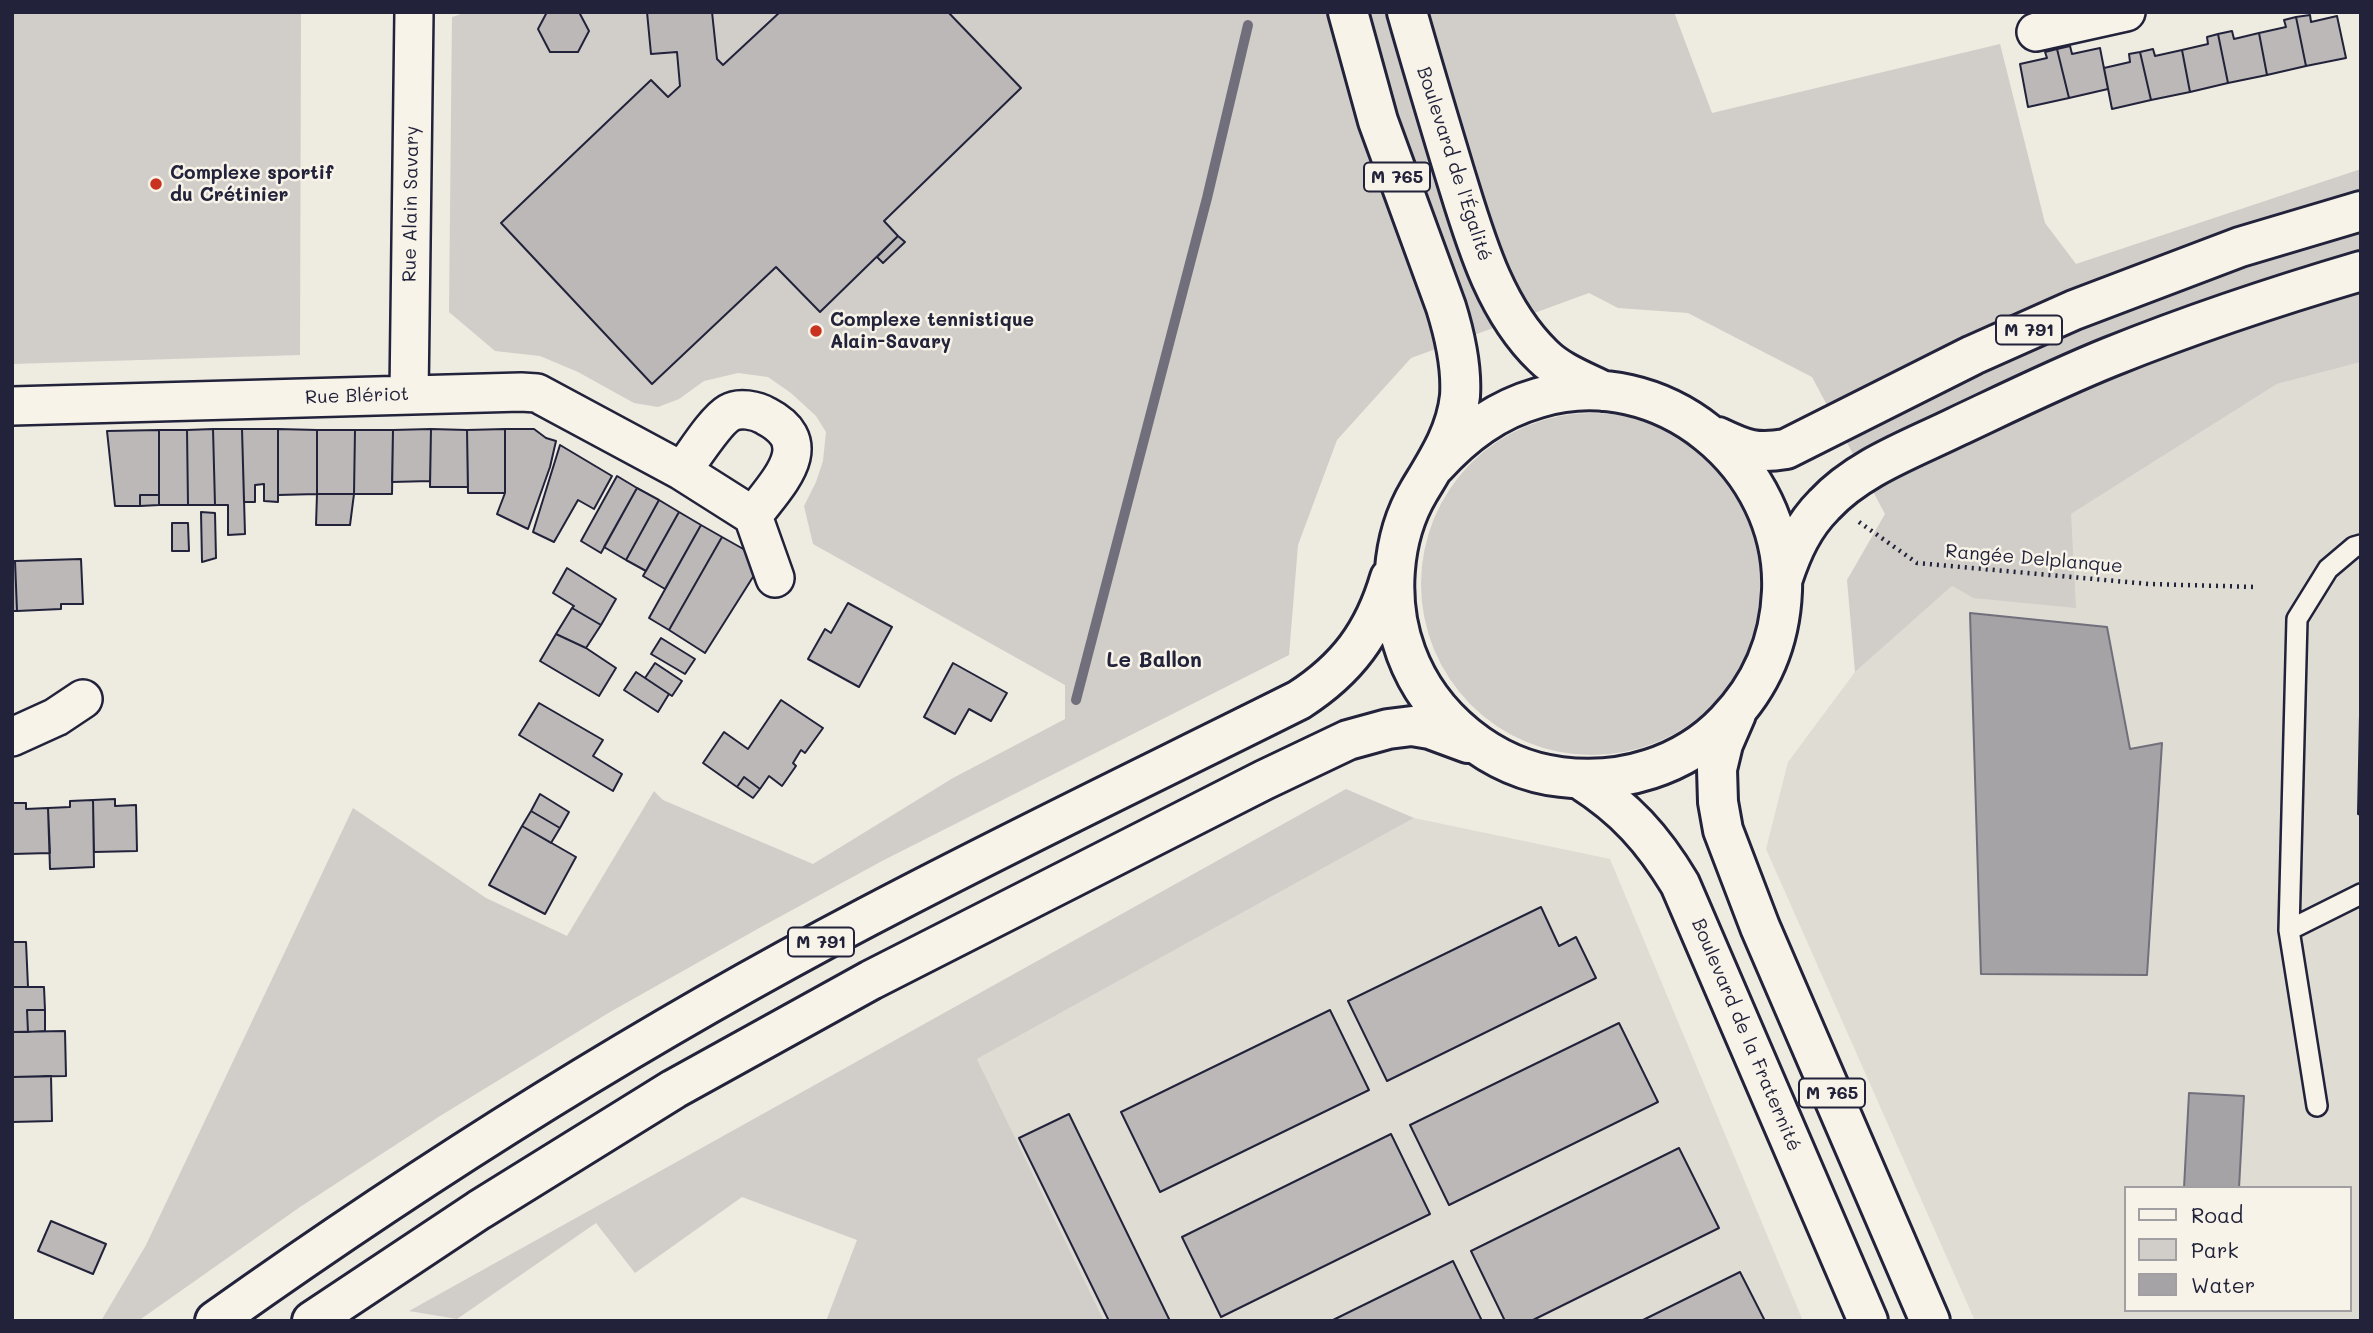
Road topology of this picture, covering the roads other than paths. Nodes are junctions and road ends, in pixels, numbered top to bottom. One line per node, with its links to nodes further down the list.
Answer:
1 (414, 12): 9 (street, Rue Alain Savary)
2 (1348, 12): 12 (main road, Boulevard de l'Égalité / M 765)
3 (1407, 12): 8 (main road, Boulevard de l'Égalité / M 765)
4 (2126, 12): 5 (street)
5 (2036, 32)
6 (2361, 211): 11 (main road, M 791)
7 (2361, 271): 18 (main road)
8 (1604, 391): 11 (main road, Boulevard de l'Égalité); 12 (main road, Boulevard de l'Égalité)
9 (409, 395): 10 (street, Rue Blériot); 13 (street, Rue Blériot)
10 (12, 406)
11 (1708, 432): 18 (main road, Boulevard de l'Égalité)
12 (1436, 466): 16 (main road, Boulevard de l'Égalité)
13 (682, 471): 14 (street, Rue Blériot); 14 (street)
14 (754, 516): 17 (street)
15 (2361, 545): 25 (lane)
16 (1397, 556): 22 (main road, Boulevard de l'Égalité); 27 (main road, M 791)
17 (775, 578)
18 (1783, 578): 20 (main road, Boulevard de l'Égalité)
19 (83, 699): 21 (street)
20 (1738, 709): 23 (main road, Boulevard de l'Égalité); 30 (main road, M 765)
21 (12, 737)
22 (1487, 751): 23 (main road, Boulevard de l'Égalité); 28 (main road, M 791)
23 (1581, 780): 29 (main road, Boulevard de la Fraternité / M 765)
24 (2361, 894): 25 (lane)
25 (2289, 930): 26 (lane)
26 (2316, 1106)
27 (215, 1321)
28 (312, 1321)
29 (1868, 1321)
30 (1930, 1321)

